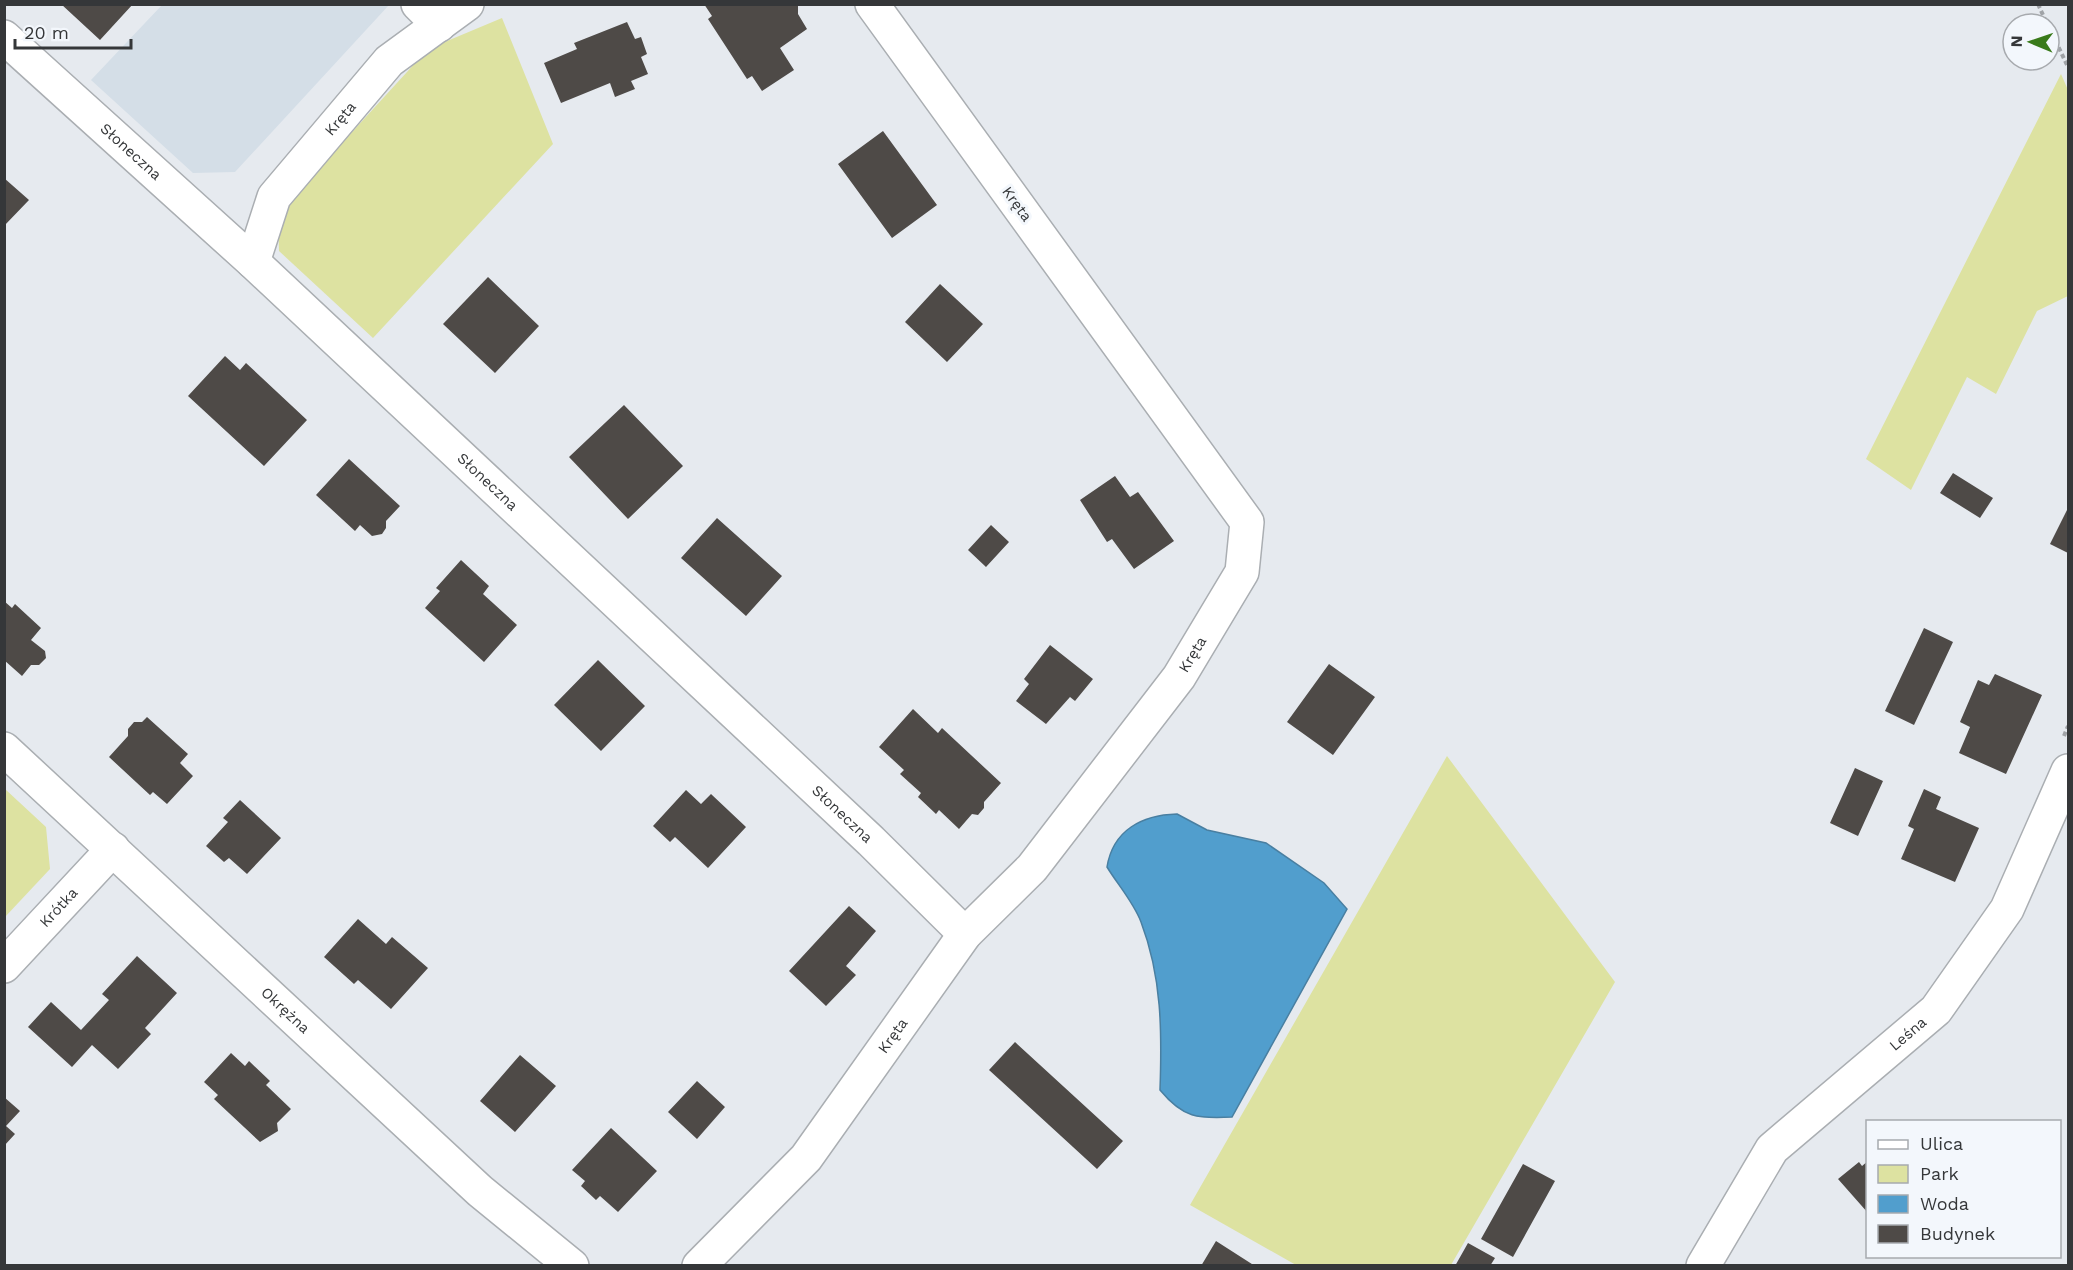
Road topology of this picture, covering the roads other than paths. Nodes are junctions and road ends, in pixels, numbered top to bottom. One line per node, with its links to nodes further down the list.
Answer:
1 (467, 4): 3 (street, Kręta)
2 (872, 4): 9 (street, Kręta)
3 (428, 15): 5 (street, Kręta)
4 (4, 37): 5 (street, Słoneczna)
5 (253, 262): 9 (street, Słoneczna)
6 (4, 749): 8 (street, Okrężna)
7 (2068, 771): 13 (street, Leśna)
8 (113, 849): 10 (street, Krótka); 11 (street, Okrężna)
9 (965, 934): 12 (street, Kręta)
10 (4, 966)
11 (572, 1266)
12 (699, 1266)
13 (1703, 1266)

